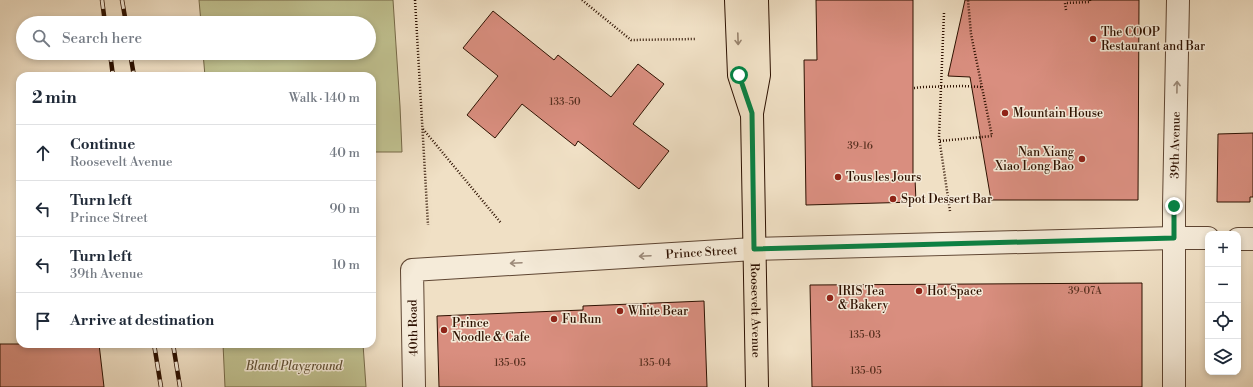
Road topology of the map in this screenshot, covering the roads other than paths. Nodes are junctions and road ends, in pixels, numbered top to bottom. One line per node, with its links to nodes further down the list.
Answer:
1 (736, 0): 4 (main road, Roosevelt Avenue, one-way to 4)
2 (757, 0): 4 (main road, Roosevelt Avenue)
3 (1178, 0): 5 (street, 39th Avenue, one-way to 3)
4 (752, 113): 9 (main road, Roosevelt Avenue)
5 (1174, 238): 6 (street, Prince Street); 9 (street, Prince Street); 13 (street, 39th Avenue)
6 (1205, 238)
7 (1241, 239): 8 (street)
8 (1253, 239)
9 (754, 249): 10 (street, Prince Street, one-way to 10); 12 (main road, Roosevelt Avenue)
10 (412, 270): 11 (street, 40th Road)
11 (414, 387)
12 (757, 387)
13 (1174, 387)

